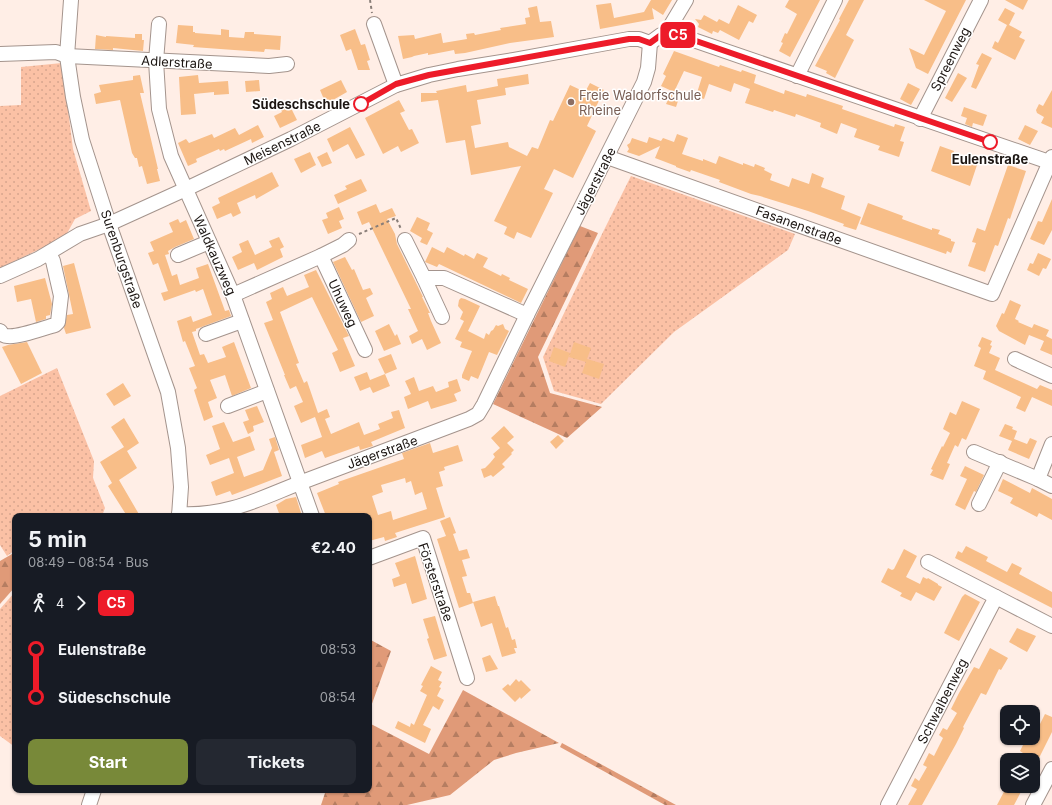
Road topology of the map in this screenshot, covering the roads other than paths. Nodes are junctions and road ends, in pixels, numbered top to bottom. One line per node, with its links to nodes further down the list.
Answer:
1 (71, 0): 10 (street, Surenburgstraße)
2 (686, 0): 7 (street)
3 (835, 0): 13 (street)
4 (980, 0): 15 (street, Spreenweg)
5 (159, 24): 11 (street, Waldkauzweg)
6 (374, 24): 14 (street)
7 (670, 32): 8 (street); 13 (street)
8 (650, 43): 14 (street, Meisenstraße); 16 (street, Jägerstraße)
9 (0, 54): 10 (street, Adlerstraße)
10 (67, 56): 11 (street, Adlerstraße); 19 (street, Surenburgstraße)
11 (156, 61): 12 (street, Adlerstraße); 18 (street, Waldkauzweg)
12 (287, 64)
13 (797, 76): 15 (street)
14 (396, 84): 18 (street, Meisenstraße)
15 (920, 119): 17 (street)
16 (607, 157): 17 (street, Fasanenstraße); 29 (street, Jägerstraße)
17 (1051, 160)
18 (186, 189): 19 (street, Meisenstraße); 22 (street, Waldkauzweg)
19 (109, 224): 23 (street, Meisenstraße); 46 (street, Surenburgstraße)
20 (349, 240): 25 (street)
21 (405, 240): 27 (street)
22 (210, 242): 24 (street); 28 (street, Waldkauzweg)
23 (49, 253): 26 (street, Meisenstraße); 32 (street)
24 (178, 255)
25 (321, 256): 28 (street); 34 (street, Uhuweg)
26 (0, 276)
27 (424, 278): 29 (street); 30 (street)
28 (233, 295): 31 (street, Waldkauzweg)
29 (527, 315): 43 (street, Jägerstraße)
30 (442, 317)
31 (242, 321): 33 (street); 37 (street, Waldkauzweg)
32 (0, 331)
33 (206, 334)
34 (366, 350)
35 (1015, 359): 36 (street)
36 (1052, 376)
37 (267, 391): 38 (street); 43 (street, Waldkauzweg)
38 (228, 406)
39 (1052, 444): 42 (street)
40 (974, 452): 41 (street)
41 (1000, 462): 42 (street); 45 (street)
42 (1038, 478): 44 (street)
43 (300, 482): 47 (street, Jägerstraße); 48 (street)
44 (1052, 486)
45 (979, 504)
46 (179, 513)
47 (212, 513)
48 (311, 513)
49 (372, 557): 53 (street, Försterstraße)
50 (928, 562): 51 (street)
51 (996, 597): 52 (street); 57 (street, Schwalbenweg)
52 (1052, 626)
53 (467, 678)
54 (1052, 769): 58 (street)
55 (93, 793): 56 (street)
56 (89, 805)
57 (888, 805)
58 (1033, 805)

